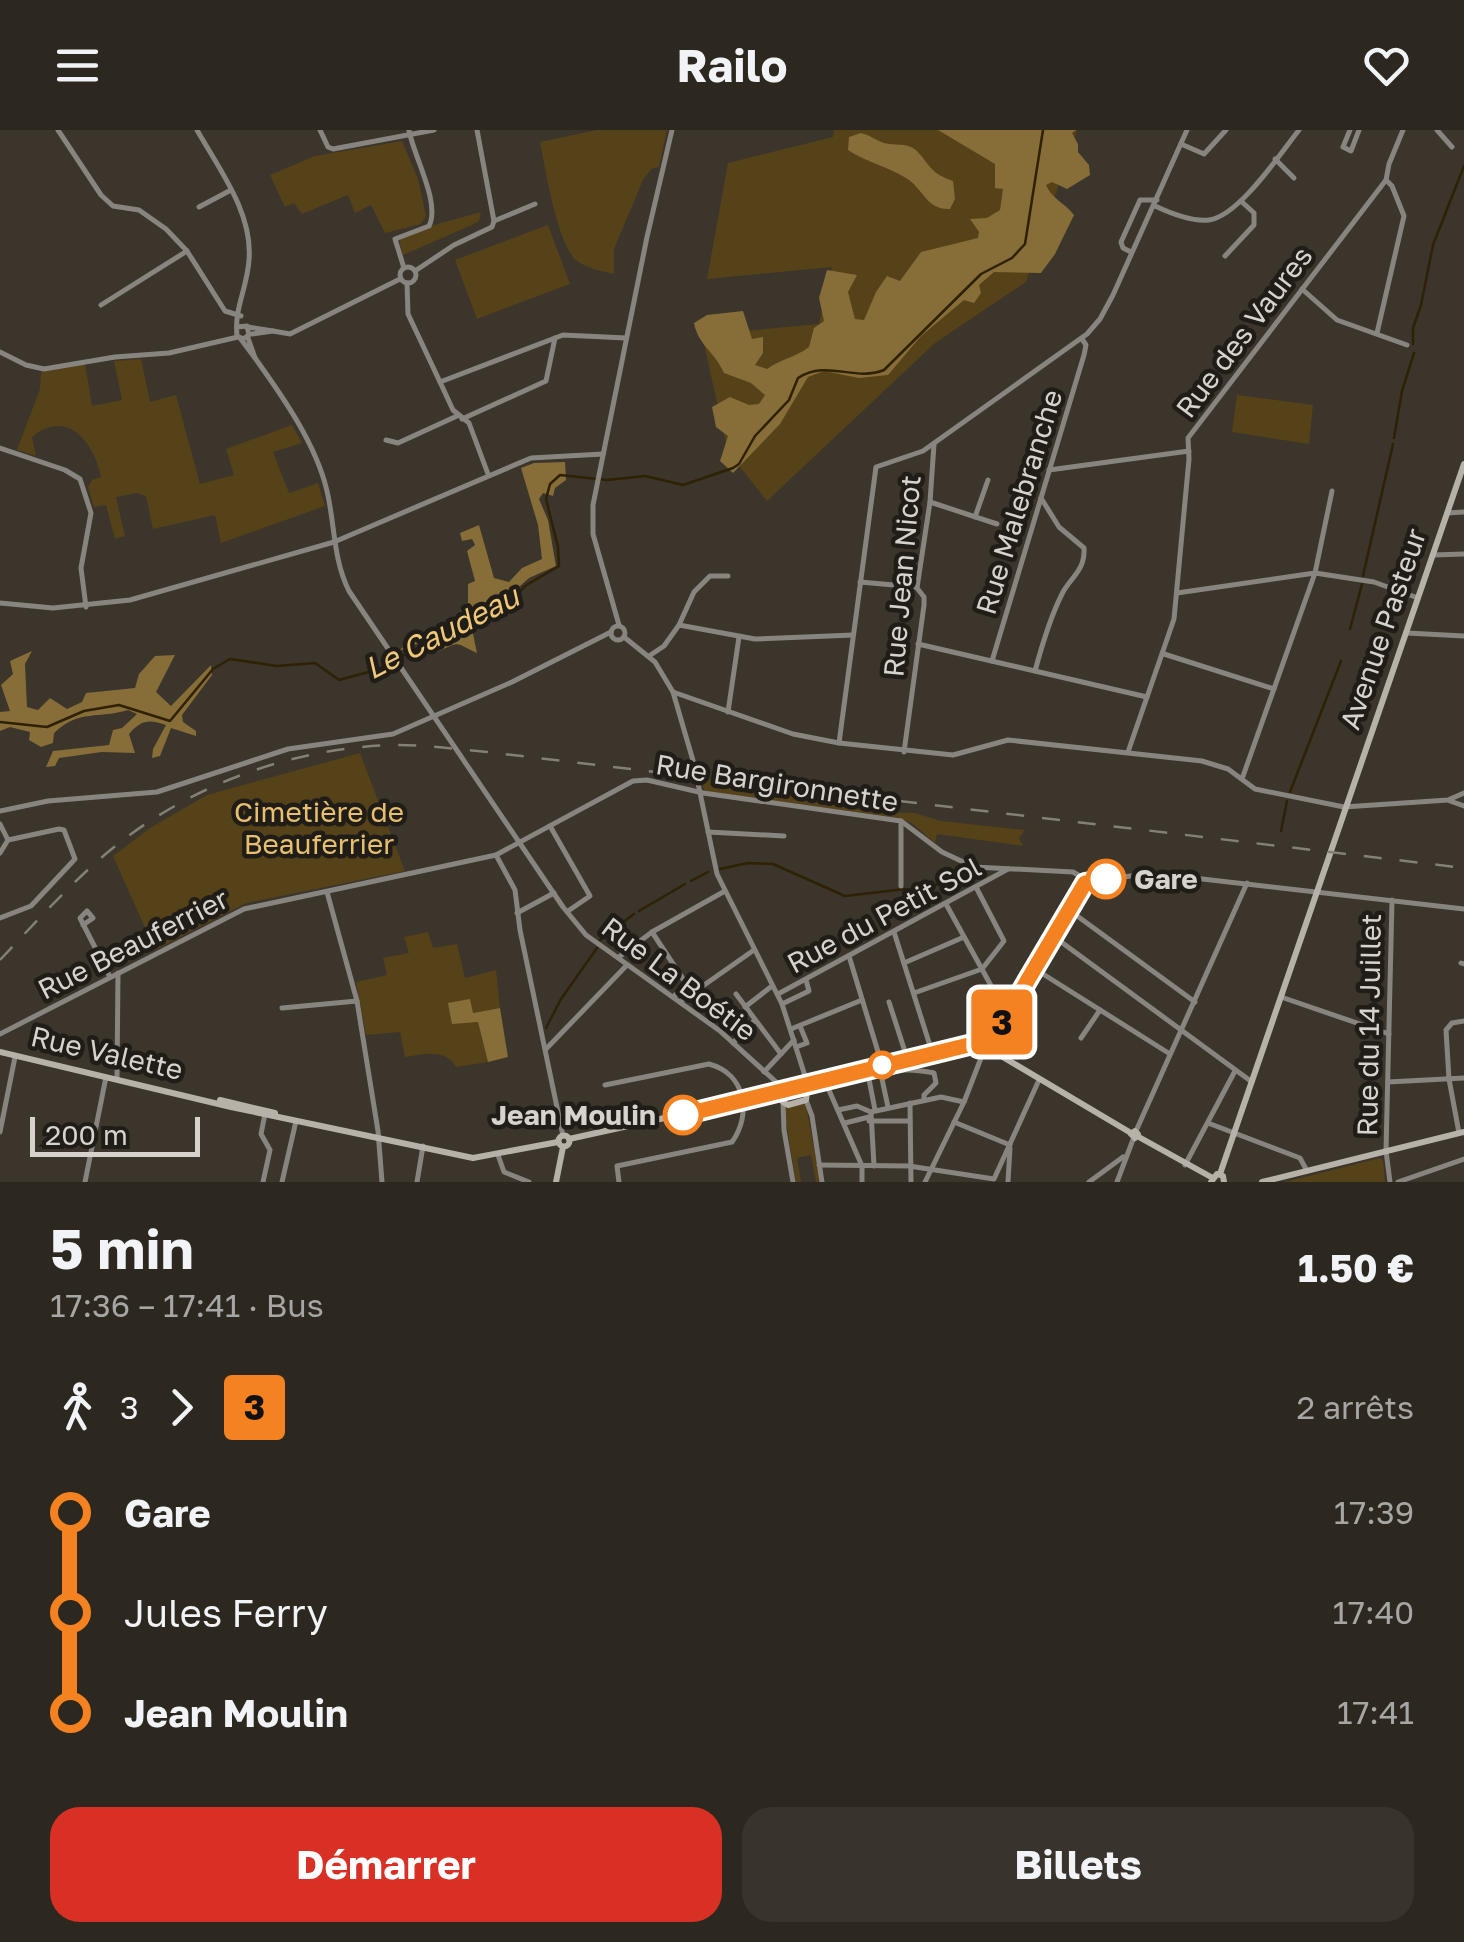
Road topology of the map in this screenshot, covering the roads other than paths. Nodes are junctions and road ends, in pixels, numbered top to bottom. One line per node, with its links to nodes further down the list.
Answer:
1 (58, 130): 24 (street)
2 (197, 130): 18 (street)
3 (320, 130): 12 (street)
4 (434, 130): 12 (street)
5 (477, 130): 23 (street)
6 (672, 130): 38 (street)
7 (1187, 130): 13 (street, Rue Jean Nicot)
8 (1226, 130): 13 (street)
9 (1299, 130): 15 (street)
10 (1403, 130): 17 (street, Rue des Vaures)
11 (1437, 130): 14 (street)
12 (409, 132): 27 (street)
13 (1181, 144): 20 (street, Rue Jean Nicot)
14 (1452, 147)
15 (1275, 159): 16 (street); 19 (street)
16 (1294, 178)
17 (1386, 180): 30 (street, Rue des Vaures); 35 (street)
18 (231, 190): 22 (street); 32 (street)
19 (1240, 201): 20 (street); 26 (street)
20 (1156, 203): 25 (street, Rue Jean Nicot); 25 (street)
21 (535, 204): 23 (street)
22 (199, 206)
23 (494, 221): 28 (street)
24 (187, 251): 31 (street); 32 (street)
25 (1132, 252): 39 (street, Rue Jean Nicot)
26 (1225, 256)
27 (404, 268): 28 (street); 29 (street)
28 (415, 271): 29 (street)
29 (404, 281): 34 (street); 42 (street)
30 (1302, 288): 35 (street); 47 (street, Rue des Vaures)
31 (101, 305)
32 (238, 316): 33 (street); 36 (street)
33 (247, 326): 34 (street); 36 (street)
34 (273, 331): 36 (street)
35 (1376, 333): 40 (street)
36 (241, 334): 41 (street); 60 (street, Rue La Boétie)
37 (555, 338): 38 (street); 42 (street); 43 (street)
38 (626, 338): 48 (street)
39 (1079, 340): 45 (street, Rue Jean Nicot); 50 (street, Rue Malebranche)
40 (1407, 345)
41 (0, 352)
42 (440, 382): 43 (street)
43 (460, 417): 44 (street); 51 (street)
44 (386, 440)
45 (934, 442): 55 (street, Rue Jean Nicot); 65 (street)
46 (0, 448): 70 (street)
47 (1188, 451): 50 (street); 67 (street, Rue des Vaures)
48 (603, 454): 51 (street); 72 (street)
49 (1464, 464): 57 (main road, Avenue Pasteur)
50 (1049, 470): 54 (street, Rue Malebranche)
51 (488, 474): 60 (street)
52 (988, 480): 58 (street)
53 (1332, 492): 63 (street)
54 (1041, 497): 82 (street, Rue Malebranche); 83 (street)
55 (930, 502): 58 (street); 66 (street, Rue Jean Nicot)
56 (1464, 512): 57 (street)
57 (1447, 513): 62 (main road, Avenue Pasteur)
58 (976, 517): 59 (street)
59 (997, 524)
60 (334, 542): 70 (street); 88 (street, Rue La Boétie)
61 (1464, 554): 62 (street)
62 (1433, 555): 68 (main road, Avenue Pasteur)
63 (1315, 573): 67 (street); 68 (street); 84 (street)
64 (728, 576): 71 (street)
65 (860, 582): 66 (street); 75 (street)
66 (918, 588): 79 (street, Rue Jean Nicot)
67 (1177, 592): 80 (street, Rue des Vaures)
68 (1418, 598): 74 (main road, Avenue Pasteur)
69 (0, 602): 70 (street)
70 (86, 607)
71 (679, 625): 76 (street); 81 (street)
72 (618, 626): 73 (street); 78 (street)
73 (611, 632): 78 (street); 88 (street)
74 (1406, 633): 77 (street); 99 (main road, Avenue Pasteur)
75 (853, 635): 76 (street); 90 (street)
76 (739, 636): 87 (street)
77 (1464, 636)
78 (624, 638): 81 (street)
79 (918, 644): 82 (street); 92 (street, Rue Jean Nicot)
80 (1164, 654): 84 (street); 86 (street, Rue des Vaures)
81 (648, 656): 85 (street)
82 (992, 661): 83 (street)
83 (1035, 671): 86 (street)
84 (1274, 690): 94 (street)
85 (672, 692): 87 (street); 95 (street)
86 (1147, 697): 93 (street, Rue des Vaures)
87 (728, 712): 90 (street)
88 (434, 718): 100 (street); 107 (street, Rue La Boétie)
89 (1092, 740): 91 (street)
90 (839, 743): 92 (street)
91 (1090, 749): 92 (street); 93 (street)
92 (904, 752)
93 (1128, 752): 94 (street)
94 (1242, 778): 99 (street)
95 (698, 792): 101 (street, Rue Bargironnette); 103 (street, Rue Bargironnette); 104 (street)
96 (1464, 793): 97 (street)
97 (1448, 800): 98 (street); 99 (street)
98 (1464, 806)
99 (1344, 807): 117 (main road, Avenue Pasteur)
100 (0, 811)
101 (901, 821): 110 (street, Rue Bargironnette); 113 (street)
102 (0, 824): 106 (street)
103 (550, 826): 107 (street, Rue Bargironnette); 123 (street)
104 (708, 832): 105 (street); 115 (street)
105 (784, 836)
106 (8, 840): 108 (street); 125 (street)
107 (520, 844): 109 (street, Rue Beauferrier); 118 (street, Rue La Boétie)
108 (0, 853)
109 (496, 856): 116 (street, Rue Beauferrier); 124 (street)
110 (1008, 869): 111 (street, Rue Bargironnette); 114 (street, Rue du Petit Sol)
111 (1085, 883): 112 (street); 122 (street)
112 (1247, 883): 117 (street); 152 (street)
113 (901, 886)
114 (976, 888): 120 (street, Rue du Petit Sol); 137 (street)
115 (725, 891): 127 (street); 131 (street)
116 (327, 892): 138 (street, Rue Beauferrier); 147 (street)
117 (1316, 892): 119 (street); 146 (main road, Avenue Pasteur)
118 (554, 893): 123 (street, Rue La Boétie); 124 (street)
119 (1392, 900): 121 (street); 163 (street, Rue du 14 Juillet)
120 (946, 904): 128 (street, Rue du Petit Sol); 130 (street)
121 (1464, 909)
122 (1069, 910): 129 (street); 152 (street)
123 (567, 912): 132 (street, Rue La Boétie)
124 (518, 913): 169 (street)
125 (0, 918)
126 (83, 925): 139 (street)
127 (652, 932): 132 (street); 145 (street)
128 (894, 932): 133 (street, Rue du Petit Sol); 134 (street)
129 (1053, 936): 136 (street); 161 (street)
130 (964, 937): 134 (street); 137 (street)
131 (754, 950): 141 (street); 150 (street)
132 (618, 956): 135 (street, Rue La Boétie)
133 (849, 956): 140 (street, Rue du Petit Sol); 148 (street)
134 (904, 963): 142 (street)
135 (627, 964): 145 (street, Rue La Boétie); 169 (street)
136 (1034, 968): 149 (street); 156 (street)
137 (982, 970): 142 (street); 149 (street)
138 (118, 973): 139 (street, Rue Beauferrier); 182 (street)
139 (110, 977): 162 (street, Rue Beauferrier)
140 (806, 979): 144 (street, Rue du Petit Sol); 153 (street)
141 (772, 986): 144 (street); 154 (street)
142 (914, 993): 171 (street)
143 (736, 994): 154 (street)
144 (778, 994): 153 (street)
145 (672, 997): 150 (street, Rue La Boétie)
146 (1281, 997): 163 (street); 188 (main road, Avenue Pasteur)
147 (357, 1000): 155 (street); 214 (street)
148 (862, 1000): 159 (street); 177 (street)
149 (1016, 1000): 165 (street)
150 (680, 1002): 166 (street, Rue La Boétie)
151 (889, 1002): 176 (street)
152 (1195, 1002): 161 (street)
153 (782, 1004): 160 (street)
154 (745, 1007): 157 (street)
155 (282, 1008)
156 (1100, 1010): 164 (street); 174 (street)
157 (754, 1022): 166 (street); 173 (street)
158 (1464, 1022): 185 (street)
159 (800, 1026): 160 (street); 167 (street)
160 (790, 1030): 167 (street)
161 (1180, 1033): 174 (street); 179 (street)
162 (0, 1034)
163 (1389, 1034): 189 (street, Rue du 14 Juillet)
164 (1082, 1038)
165 (989, 1040): 168 (main road); 172 (main road)
166 (733, 1043): 180 (street, Rue La Boétie)
167 (795, 1043): 173 (street); 191 (street)
168 (978, 1044): 171 (main road); 172 (main road)
169 (546, 1049): 215 (street)
170 (0, 1052): 175 (main road, Rue Valette)
171 (932, 1052): 176 (main road)
172 (987, 1052): 186 (main road); 198 (street)
173 (781, 1054): 180 (street)
174 (1170, 1054): 212 (street)
175 (16, 1056): 181 (main road, Rue Valette); 210 (street)
176 (907, 1058): 177 (main road)
177 (882, 1065): 178 (main road)
178 (868, 1069): 187 (main road); 204 (street)
179 (1236, 1071): 188 (street); 208 (street)
180 (764, 1072): 184 (street, Rue La Boétie)
181 (106, 1076): 182 (main road, Rue Valette); 232 (street)
182 (116, 1078): 194 (main road, Rue Valette)
183 (1464, 1078): 185 (street)
184 (773, 1079): 192 (street, Rue La Boétie); 193 (street)
185 (1449, 1079): 189 (street); 211 (street)
186 (1038, 1080): 212 (main road); 216 (street)
187 (825, 1081): 191 (main road); 201 (street)
188 (1252, 1082): 213 (main road, Avenue Pasteur)
189 (1388, 1082): 218 (street, Rue du 14 Juillet)
190 (604, 1085): 196 (street)
191 (805, 1089): 192 (main road); 197 (main road); 222 (street)
192 (785, 1092): 193 (main road); 197 (main road)
193 (770, 1093): 196 (main road)
194 (204, 1098): 202 (main road, Rue Valette); 203 (main road, Rue Valette)
195 (924, 1100): 198 (street); 199 (street); 200 (street)
196 (744, 1101): 215 (main road); 239 (street)
197 (783, 1102): 240 (street)
198 (964, 1102): 207 (street)
199 (910, 1103): 200 (street); 206 (street)
200 (888, 1107): 204 (street)
201 (838, 1110): 204 (street); 209 (street)
202 (264, 1114): 203 (main road, Rue Valette); 233 (street)
203 (280, 1115): 205 (main road, Rue Valette)
204 (871, 1115): 206 (street); 209 (street); 225 (street)
205 (296, 1118): 214 (main road, Rue Valette); 234 (street)
206 (910, 1121): 226 (street)
207 (954, 1122): 216 (street); 228 (street)
208 (1208, 1122): 213 (street); 223 (street)
209 (844, 1124): 224 (street)
210 (0, 1132)
211 (1462, 1132): 218 (main road)
212 (1135, 1134): 220 (street); 223 (main road)
213 (1235, 1135): 227 (street); 229 (main road, Avenue Pasteur)
214 (379, 1136): 217 (main road, Rue Valette); 235 (street)
215 (563, 1141): 219 (main road); 238 (main road)
216 (1010, 1145): 230 (street); 231 (street)
217 (423, 1146): 219 (main road, Rue Valette); 236 (street)
218 (1386, 1151): 227 (main road); 249 (street, Rue du 14 Juillet)
219 (498, 1155): 237 (street)
220 (1125, 1156): 245 (street); 246 (street)
221 (1464, 1159): 250 (street)
222 (819, 1165): 224 (street); 241 (street)
223 (1185, 1165): 229 (main road)
224 (862, 1166): 225 (street); 242 (street)
225 (874, 1166): 226 (street)
226 (909, 1166): 228 (street); 243 (street)
227 (1307, 1171): 248 (main road)
228 (930, 1172): 230 (street); 244 (street)
229 (1214, 1178): 247 (main road)
230 (994, 1180): 231 (street)
231 (1008, 1180)
232 (85, 1182)
233 (263, 1182)
234 (282, 1182)
235 (382, 1182)
236 (418, 1182)
237 (529, 1182)
238 (556, 1182)
239 (620, 1182)
240 (793, 1182)
241 (822, 1182)
242 (862, 1182)
243 (911, 1182)
244 (925, 1182)
245 (1089, 1182)
246 (1116, 1182)
247 (1224, 1182)
248 (1262, 1182)
249 (1390, 1182)
250 (1398, 1182)

